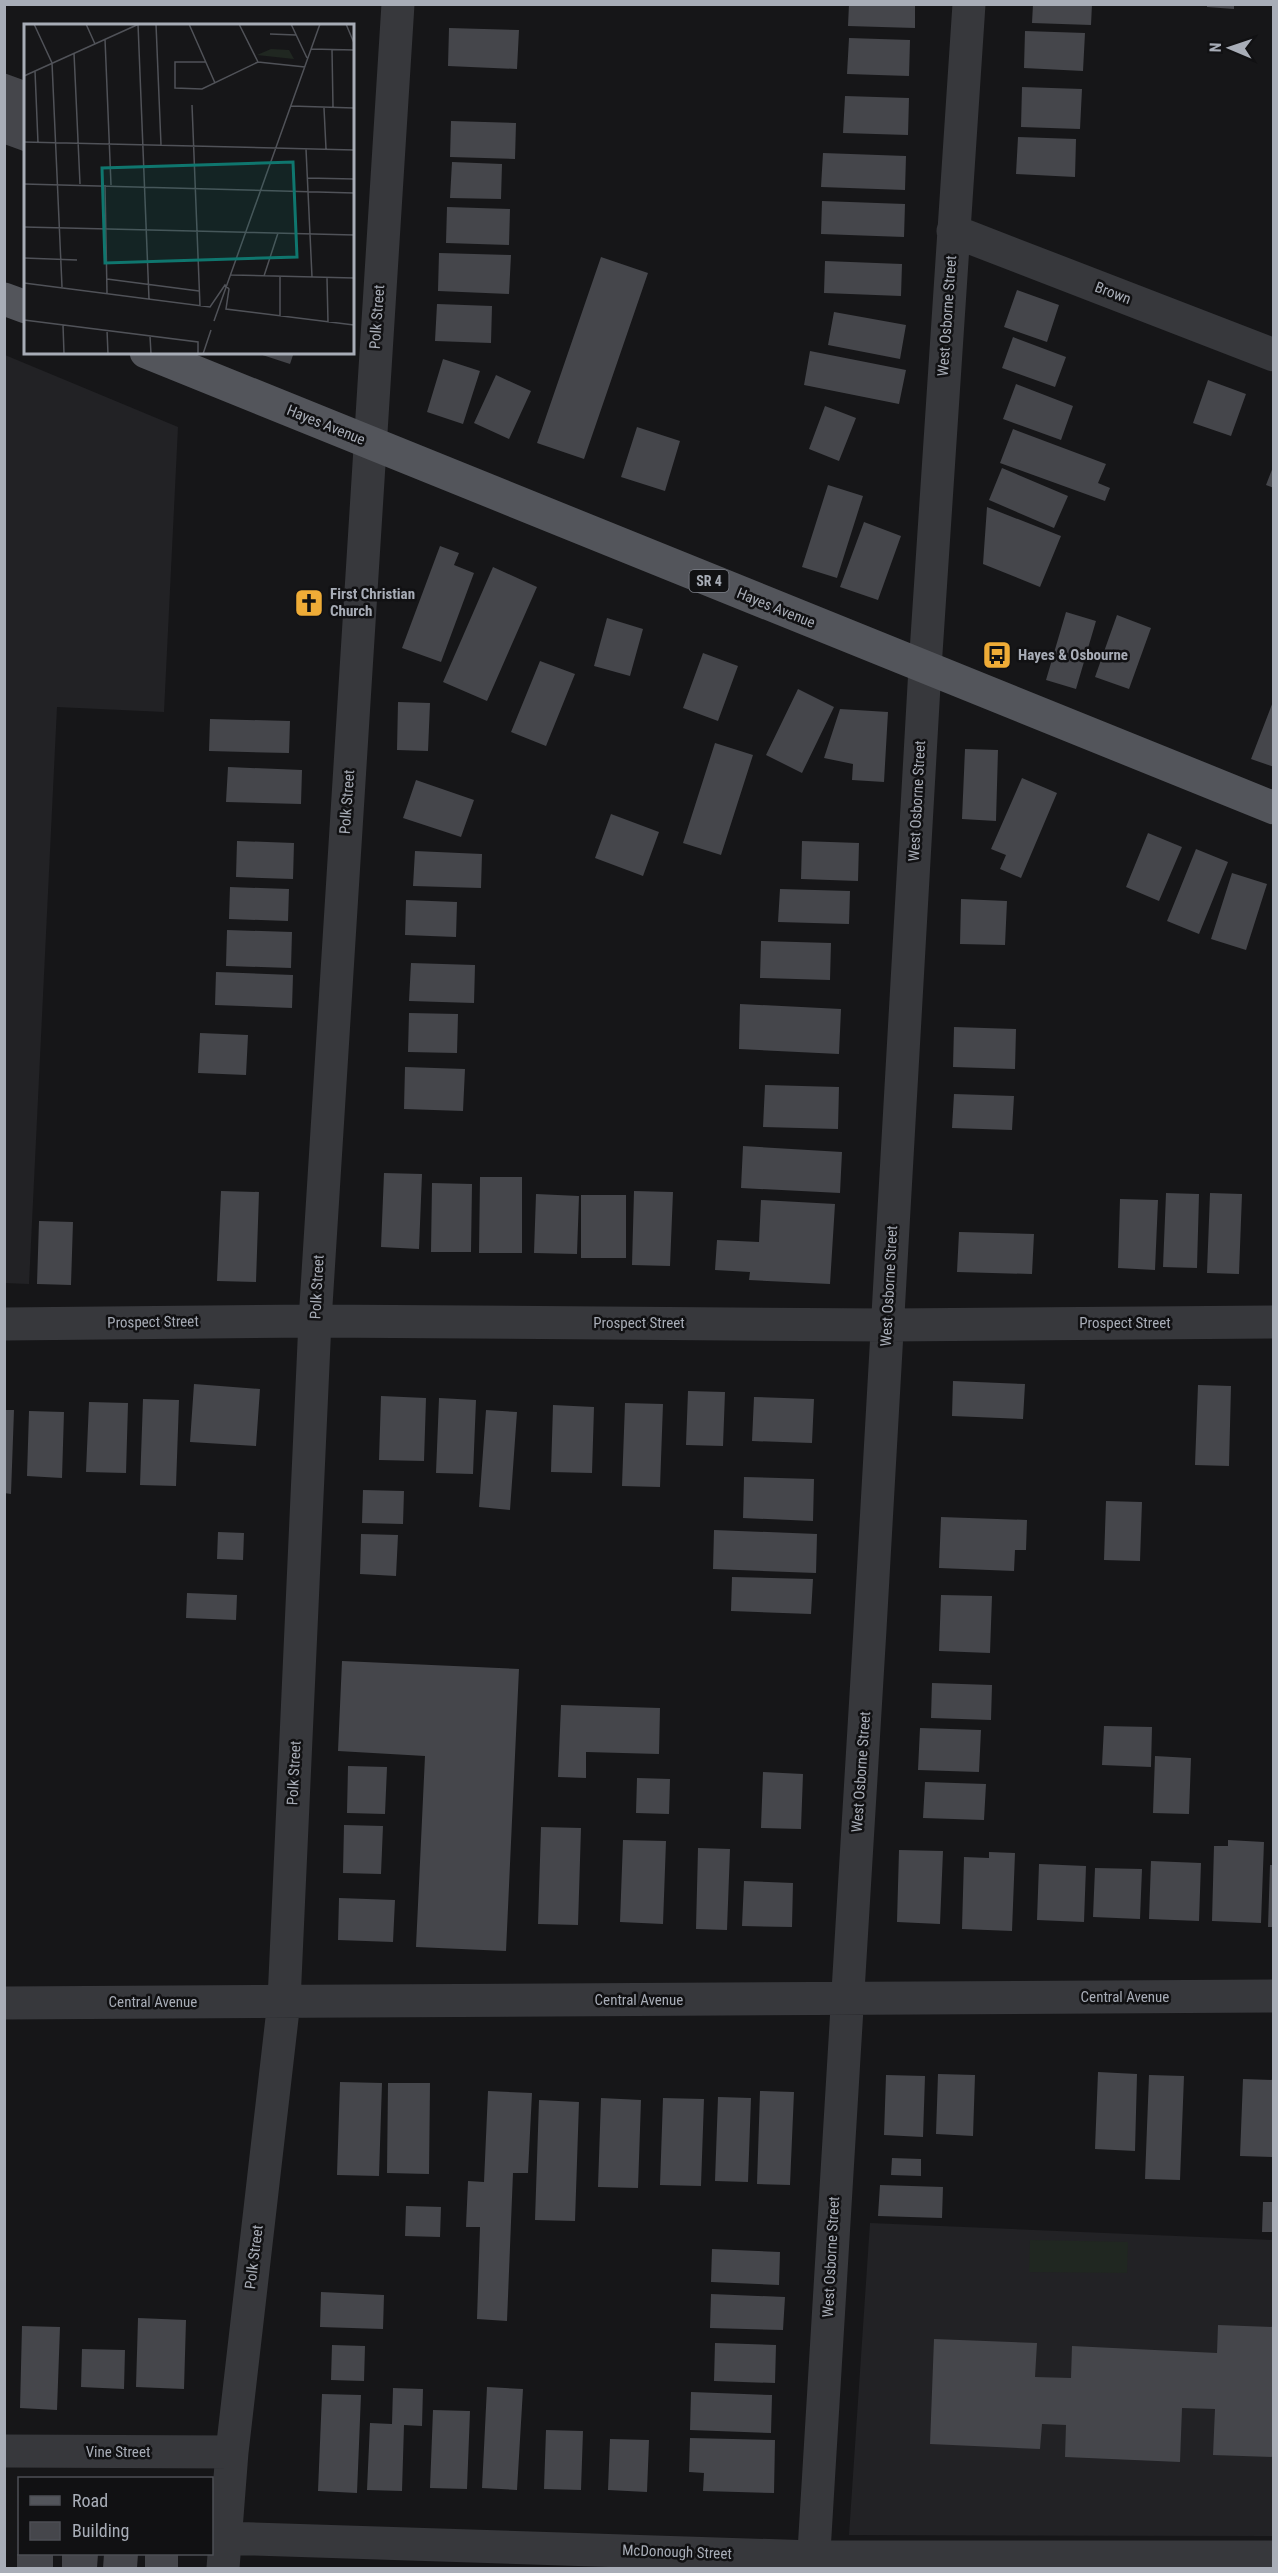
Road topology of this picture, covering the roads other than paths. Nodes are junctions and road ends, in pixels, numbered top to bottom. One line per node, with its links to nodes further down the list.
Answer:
1 (398, 4): 8 (street, Polk Street)
2 (969, 4): 3 (street, West Osborne Street)
3 (953, 231): 7 (street, Brown); 9 (street, West Osborne Street)
4 (4, 299): 5 (main road)
5 (24, 306)
6 (151, 354): 8 (main road, Hayes Avenue / SR 4)
7 (1274, 355)
8 (369, 443): 9 (main road, Hayes Avenue / SR 4); 11 (street, Polk Street)
9 (925, 668): 10 (main road, Hayes Avenue / SR 4); 14 (street, West Osborne Street)
10 (1274, 808)
11 (315, 1321): 13 (street, Prospect Street); 14 (street, Prospect Street); 17 (street, Polk Street)
12 (1274, 1322): 14 (street, Prospect Street)
13 (4, 1324)
14 (887, 1325): 16 (street, West Osborne Street)
15 (1274, 1996): 16 (street, Central Avenue)
16 (846, 1999): 17 (street, Central Avenue); 23 (street, West Osborne Street)
17 (284, 2001): 18 (street, Central Avenue); 20 (street, Polk Street)
18 (4, 2003)
19 (4, 2451): 20 (street, Vine Street)
20 (232, 2452): 21 (street, Polk Street)
21 (224, 2553): 23 (street, McDonough Street)
22 (1274, 2557): 23 (street, McDonough Street)
23 (813, 2563)

